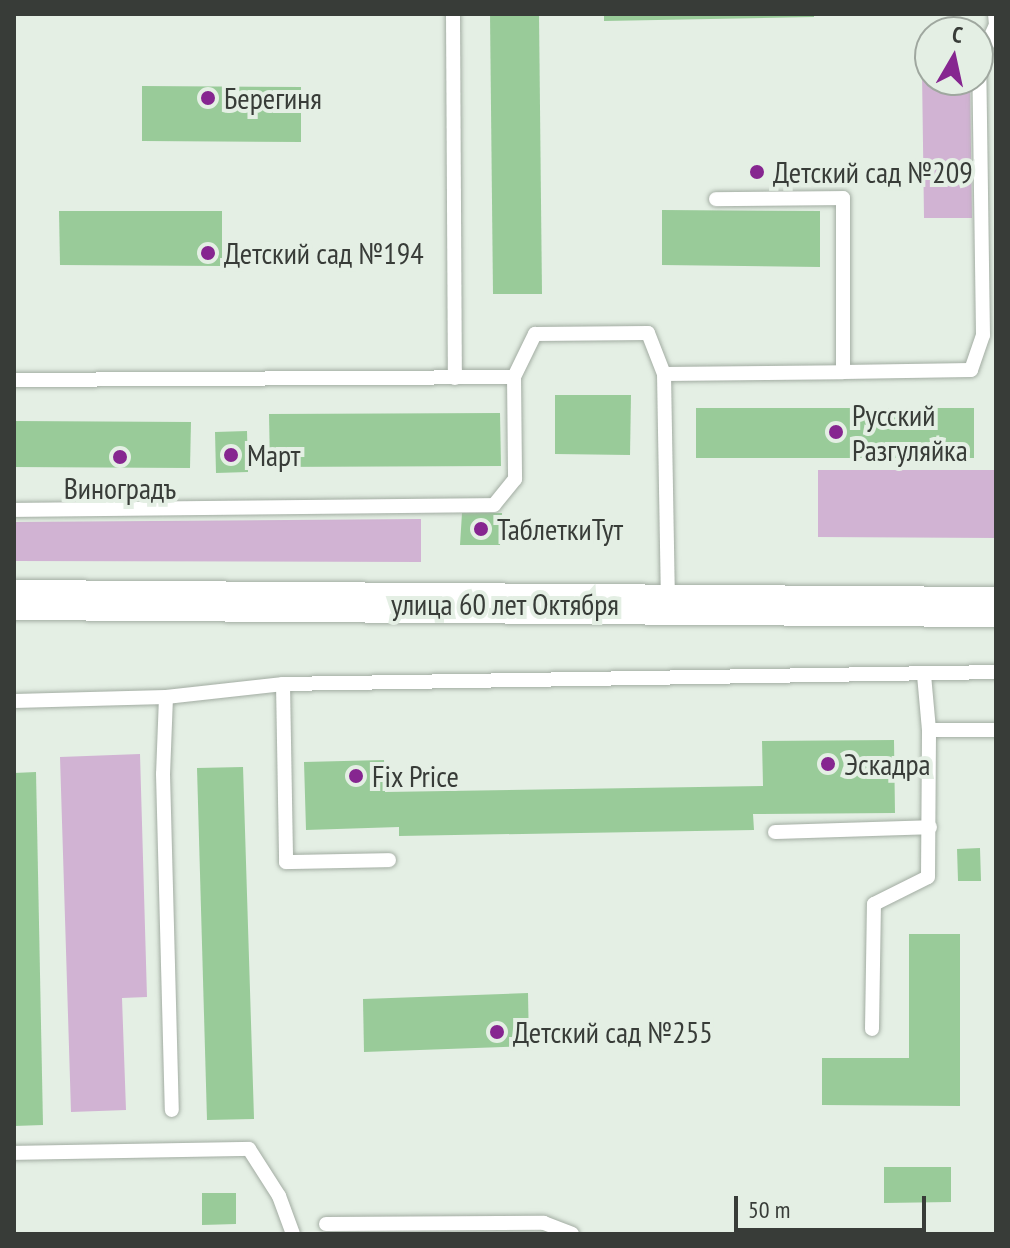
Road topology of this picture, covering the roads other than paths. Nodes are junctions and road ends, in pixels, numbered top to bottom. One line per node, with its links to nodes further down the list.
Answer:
1 (453, 14): 7 (lane)
2 (995, 14): 4 (lane)
3 (716, 199): 4 (lane)
4 (843, 372): 5 (lane)
5 (664, 374): 6 (lane); 11 (lane)
6 (514, 377): 7 (lane); 9 (lane)
7 (455, 378): 8 (lane)
8 (14, 380)
9 (14, 510)
10 (14, 600): 11 (main road, улица 60 лет Октября)
11 (668, 604): 12 (main road, улица 60 лет Октября)
12 (996, 607)
13 (996, 672): 14 (lane)
14 (924, 675): 15 (lane); 18 (lane)
15 (283, 684): 16 (lane); 22 (lane)
16 (166, 697): 17 (lane); 24 (lane)
17 (14, 701)
18 (929, 730): 19 (lane); 20 (lane)
19 (996, 730)
20 (930, 827): 21 (lane); 23 (lane)
21 (775, 832)
22 (389, 860)
23 (872, 1029)
24 (172, 1110)
25 (14, 1153): 27 (lane)
26 (326, 1224): 28 (lane)
27 (293, 1234)
28 (572, 1234)

